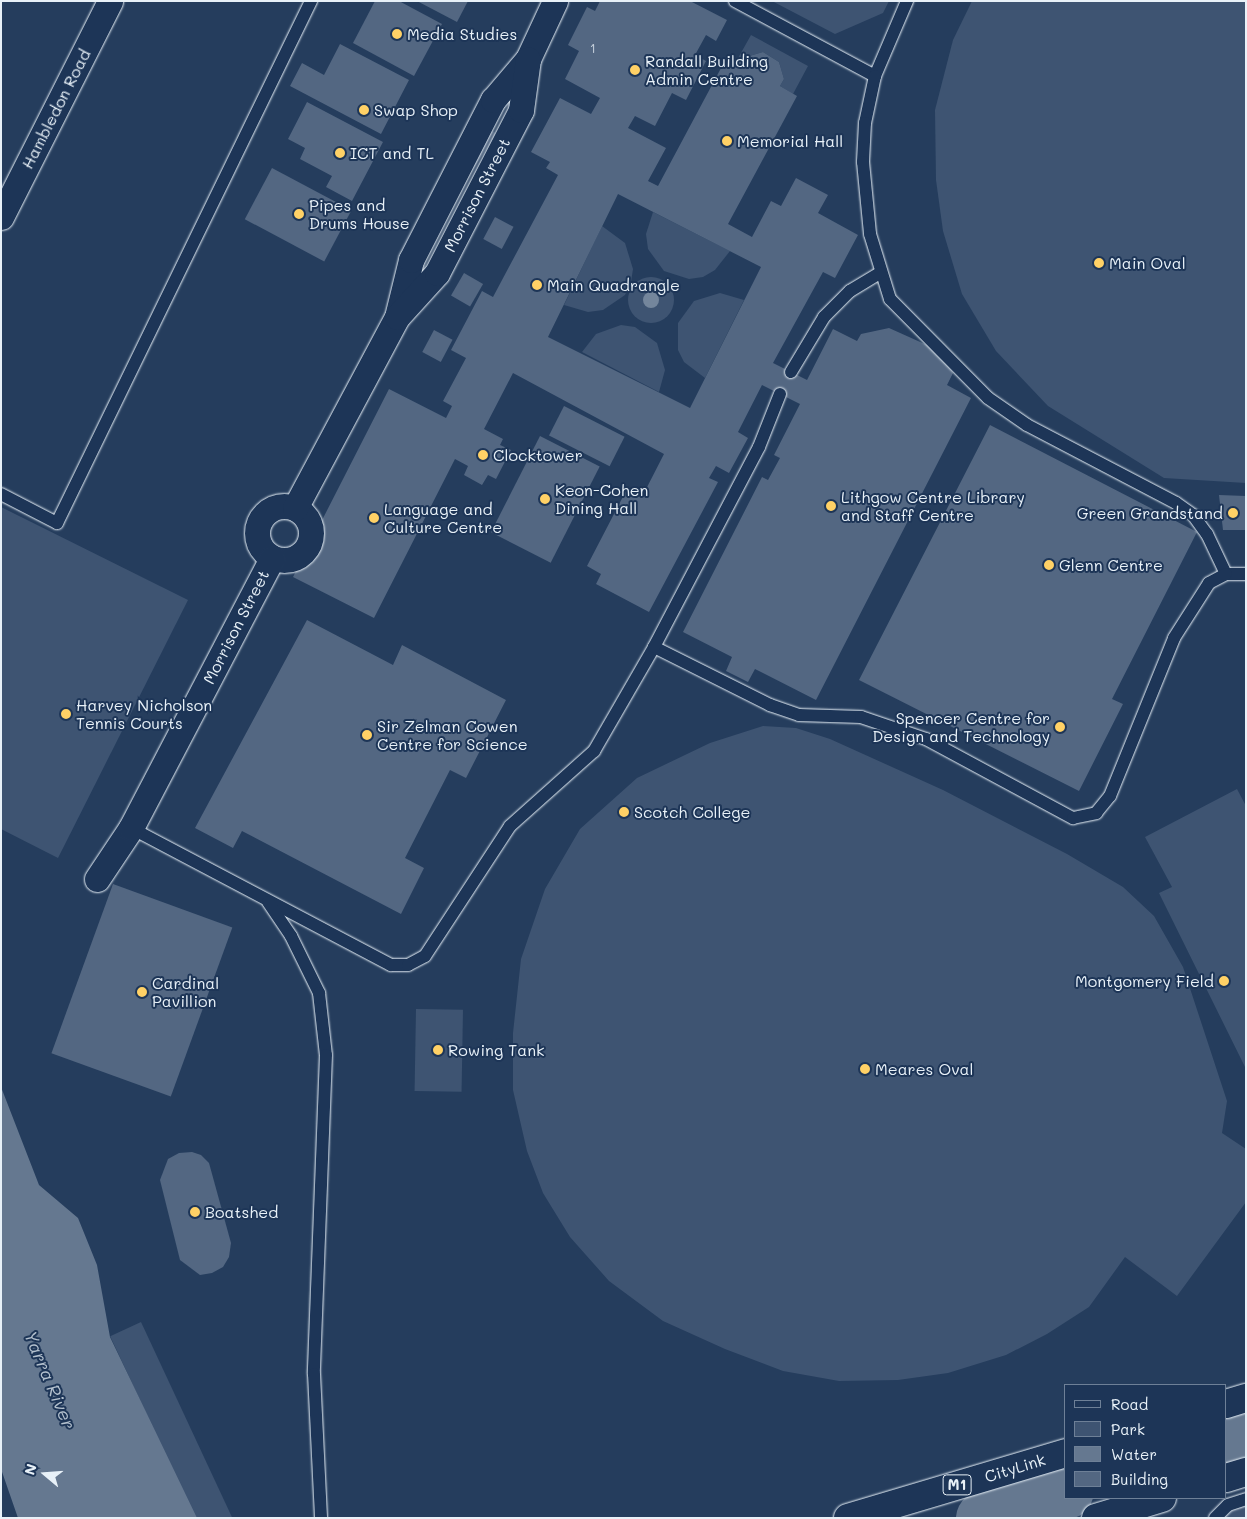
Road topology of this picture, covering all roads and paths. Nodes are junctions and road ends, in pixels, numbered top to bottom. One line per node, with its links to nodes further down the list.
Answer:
1 (110, 1): 7 (street, Hambledon Road)
2 (310, 1): 11 (lane)
3 (555, 1): 12 (street, Morrison Street)
4 (735, 1): 6 (lane)
5 (907, 1): 6 (lane)
6 (875, 76): 8 (lane)
7 (1, 217)
8 (880, 273): 9 (lane); 14 (lane)
9 (791, 372)
10 (780, 394): 16 (lane)
11 (1, 494)
12 (296, 508): 13 (street, Morrison Street); 13 (street, Morrison Street)
13 (272, 558): 17 (street, Morrison Street)
14 (1226, 574): 15 (lane); 16 (lane)
15 (1246, 574)
16 (654, 647): 19 (lane)
17 (131, 828): 18 (street, Morrison Street); 19 (lane)
18 (97, 879)
19 (266, 900): 27 (lane)
20 (1246, 1398): 21 (highway)
21 (1227, 1404)
22 (1064, 1454): 28 (highway, CityLink / M1)
23 (1246, 1472): 24 (highway)
24 (1227, 1478)
25 (1159, 1499): 29 (highway)
26 (1246, 1499): 30 (lane)
27 (321, 1518)
28 (848, 1518)
29 (1096, 1518)
30 (1215, 1518)

